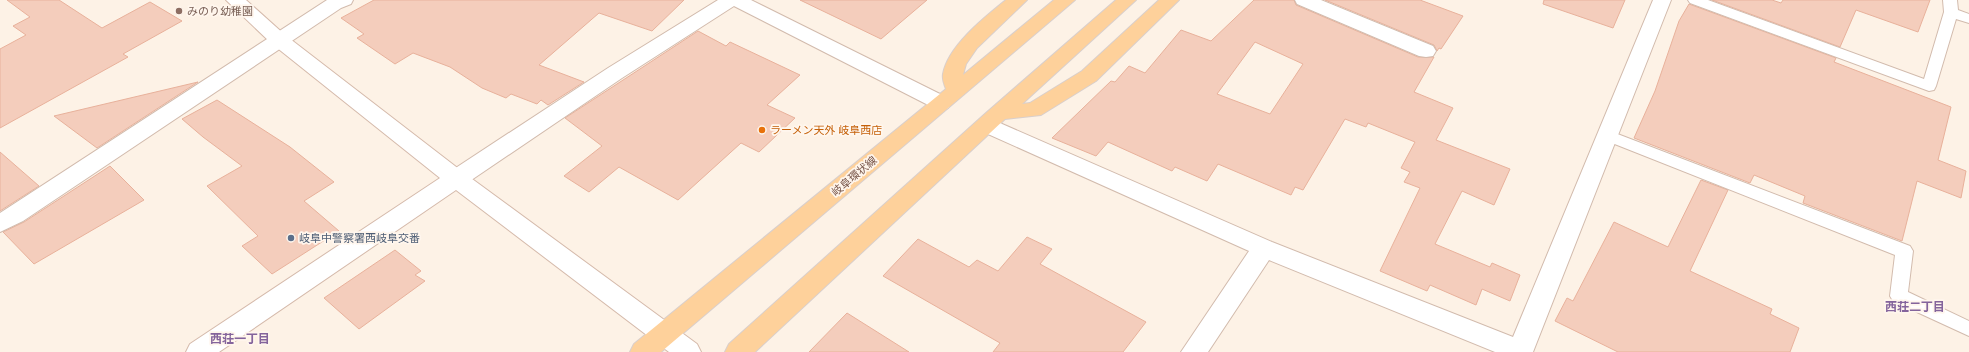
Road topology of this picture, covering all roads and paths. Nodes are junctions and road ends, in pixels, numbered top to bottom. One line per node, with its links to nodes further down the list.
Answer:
1 (235, 0): 14 (street)
2 (730, 0): 19 (street)
3 (736, 0): 16 (street)
4 (1018, 0): 16 (main road)
5 (1066, 0): 16 (main road, 岐阜環状線)
6 (1127, 0): 17 (main road)
7 (1170, 0): 17 (main road)
8 (1304, 0): 15 (street)
9 (1662, 0): 18 (street)
10 (1695, 0): 12 (lane)
11 (336, 1): 14 (street)
12 (1950, 6): 13 (lane)
13 (1969, 19)
14 (278, 40): 19 (street); 20 (street)
15 (1426, 51)
16 (949, 96): 23 (main road, 岐阜環状線)
17 (993, 119): 21 (street); 28 (main road)
18 (1607, 135): 22 (lane); 24 (street)
19 (456, 179): 23 (street); 25 (street)
20 (0, 223)
21 (1264, 248): 24 (street); 29 (street)
22 (1969, 329)
23 (664, 334): 26 (main road, 岐阜環状線); 27 (street)
24 (1520, 351)
25 (199, 352)
26 (643, 352)
27 (688, 352)
28 (738, 352)
29 (1194, 352)

